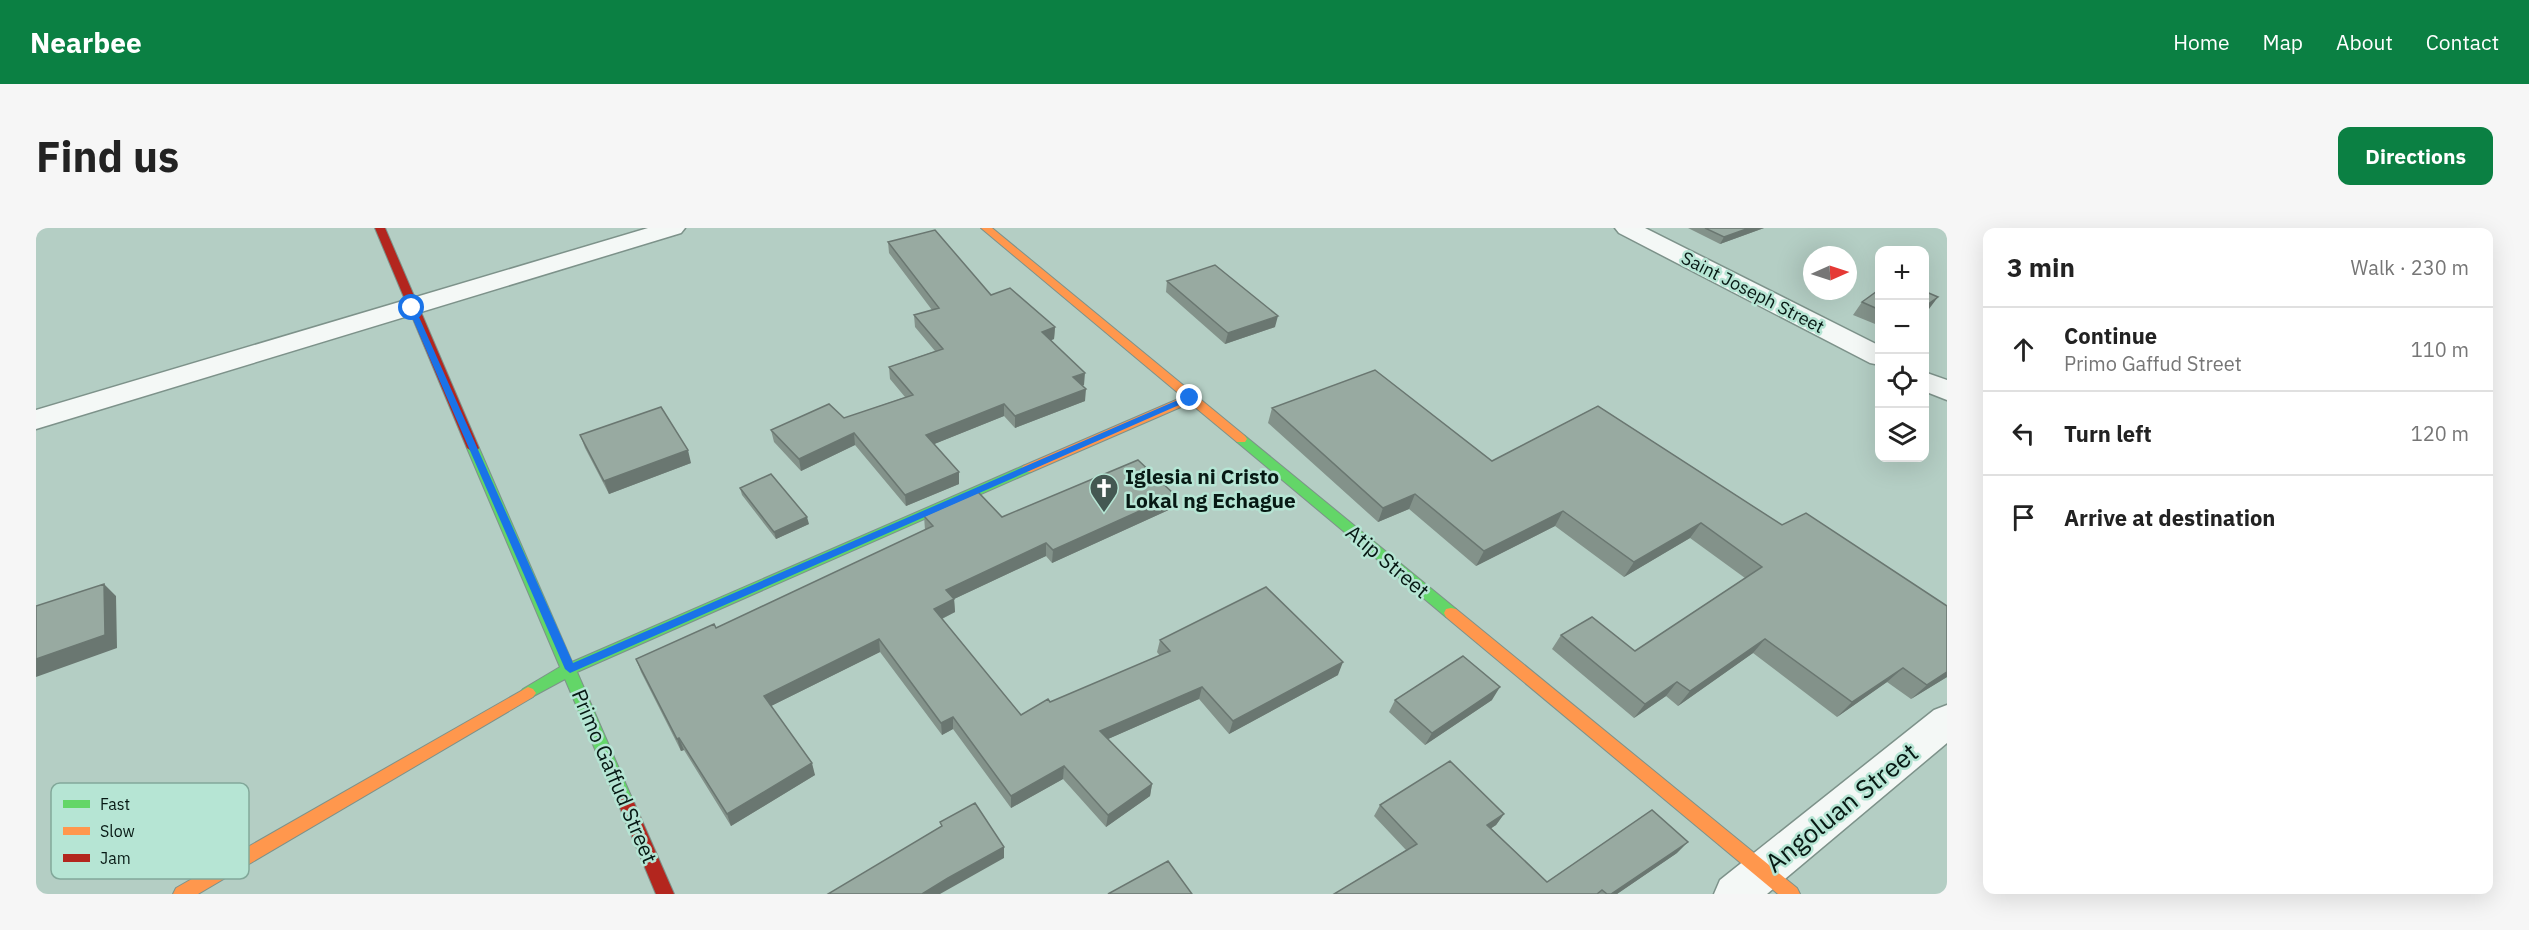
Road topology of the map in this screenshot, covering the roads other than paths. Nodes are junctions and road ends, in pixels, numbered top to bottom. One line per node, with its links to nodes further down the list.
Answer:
1 (380, 228): 5 (street, Primo Gaffud Street)
2 (673, 228): 5 (street)
3 (986, 228): 9 (street, Atip Street)
4 (1627, 228): 6 (street, Saint Joseph Street)
5 (412, 308): 10 (street); 11 (street, Primo Gaffud Street)
6 (1875, 354)
7 (1929, 382): 8 (street)
8 (1947, 391)
9 (1190, 398): 11 (street); 15 (street, Atip Street)
10 (36, 420)
11 (570, 669): 13 (street); 17 (street, Primo Gaffud Street)
12 (1947, 721): 15 (street, Angoluan Street)
13 (249, 855)
14 (208, 879): 16 (street)
15 (1763, 886)
16 (182, 894)
17 (665, 894)

